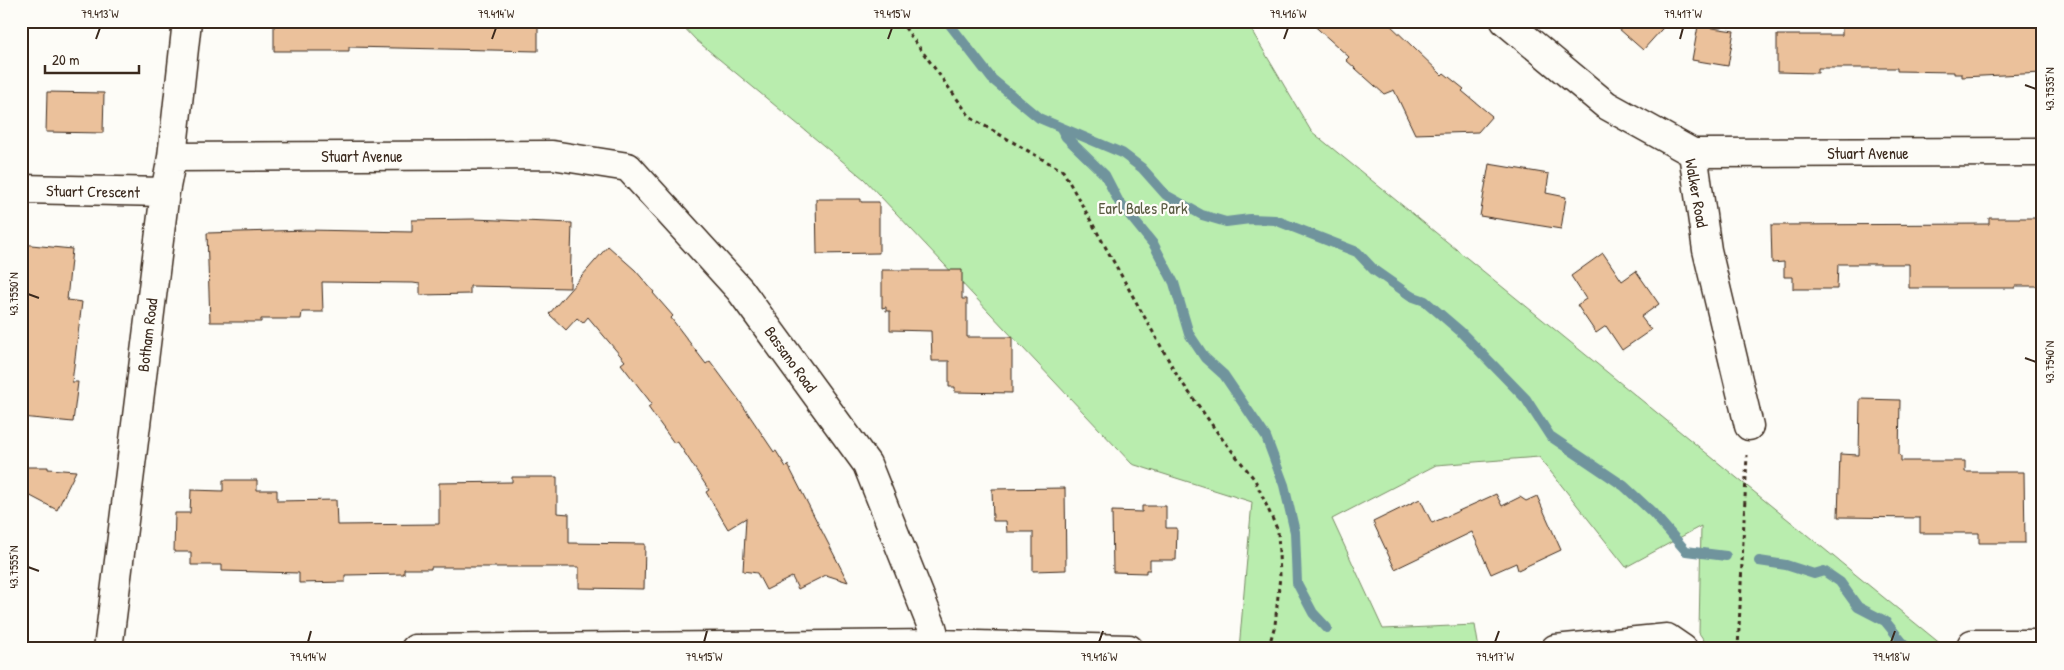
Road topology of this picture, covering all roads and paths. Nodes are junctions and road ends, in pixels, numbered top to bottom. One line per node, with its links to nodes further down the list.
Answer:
1 (187, 21): 7 (street, Botham Road)
2 (900, 21): 18 (path)
3 (1505, 21): 5 (street, Walker Road)
4 (2043, 152): 5 (street, Stuart Avenue)
5 (1693, 153): 10 (street, Walker Road)
6 (552, 155): 7 (street, Stuart Avenue); 14 (street, Bassano Road)
7 (172, 157): 9 (street, Botham Road)
8 (21, 189): 9 (street, Stuart Crescent)
9 (165, 192): 15 (street, Botham Road)
10 (1749, 426): 20 (path)
11 (1675, 644): 19 (street)
12 (1972, 644): 13 (street)
13 (2043, 644)
14 (938, 646): 16 (street); 17 (street)
15 (108, 649)
16 (414, 649)
17 (1129, 649)
18 (1268, 649)
19 (1554, 649)
20 (1738, 649)

